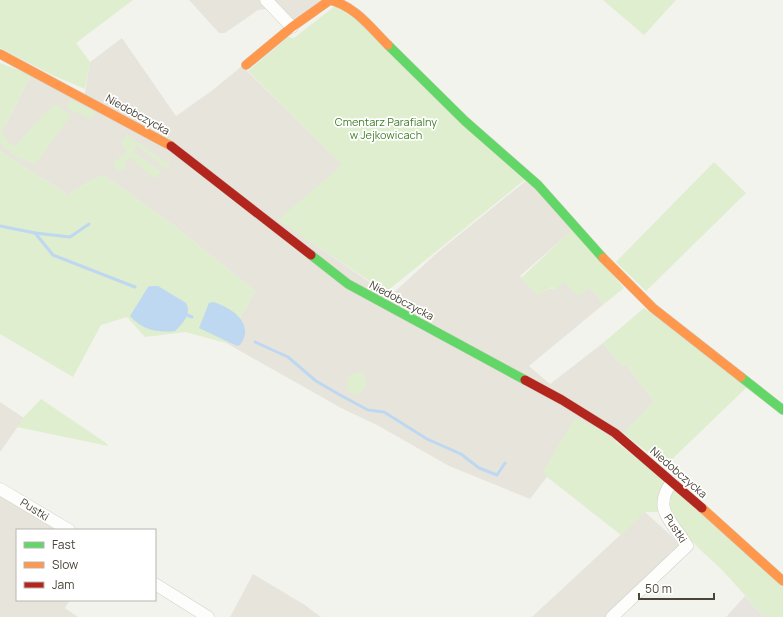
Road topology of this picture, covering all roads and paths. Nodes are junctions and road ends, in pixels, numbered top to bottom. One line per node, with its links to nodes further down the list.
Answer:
1 (266, 0): 2 (street)
2 (292, 27): 4 (street); 5 (street)
3 (0, 54): 6 (street, Niedobczycka)
4 (246, 65)
5 (783, 410)
6 (672, 482): 9 (street, Niedobczycka); 12 (street, Pustki)
7 (0, 489): 8 (street, Pustki)
8 (67, 529)
9 (783, 581)
10 (156, 585): 11 (street)
11 (208, 617)
12 (612, 617)

